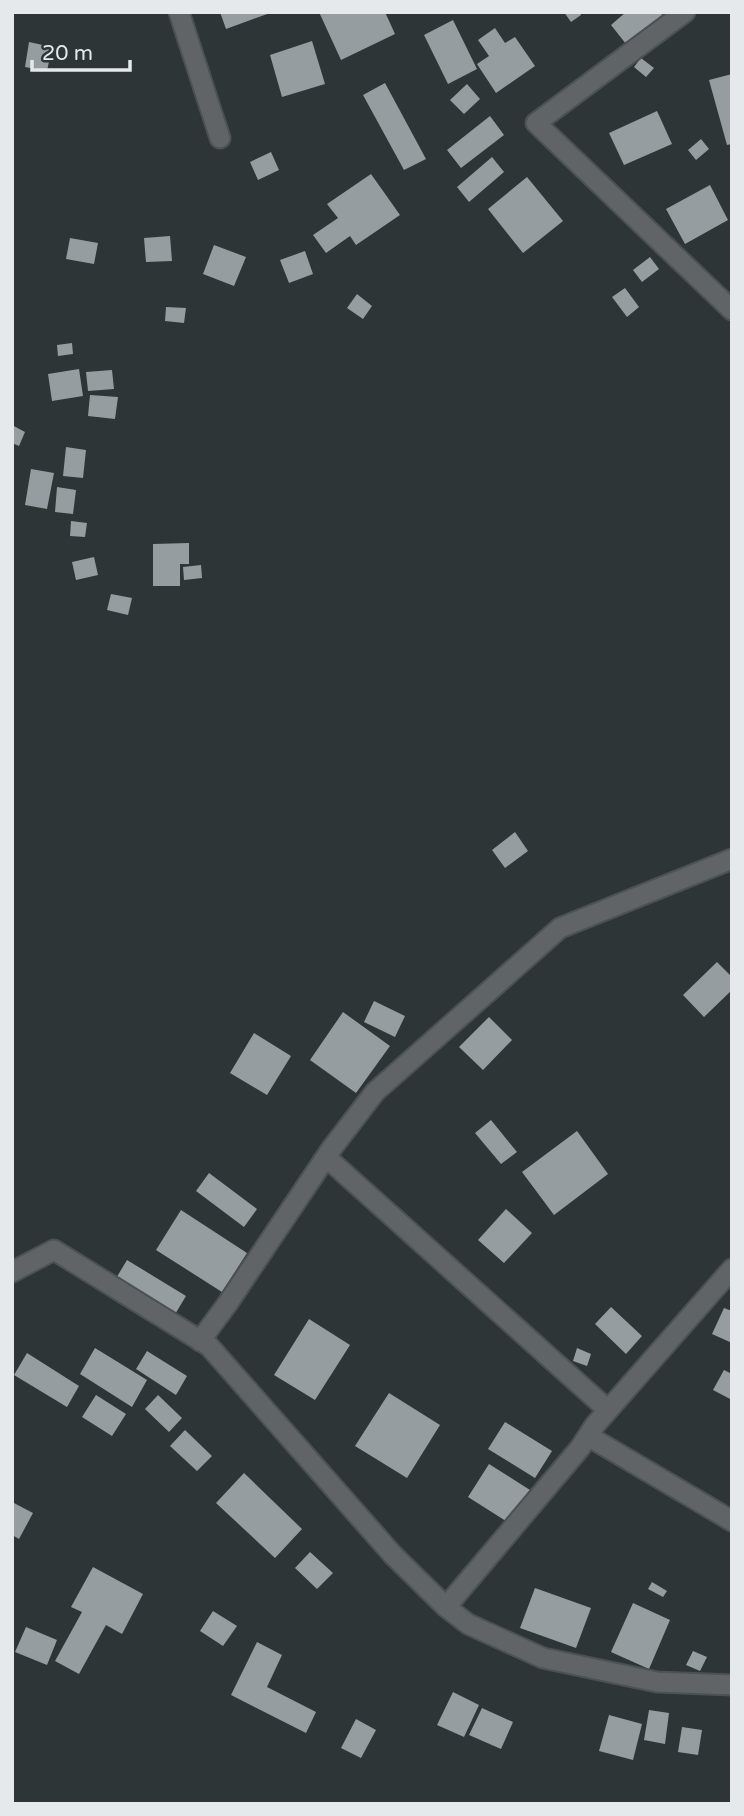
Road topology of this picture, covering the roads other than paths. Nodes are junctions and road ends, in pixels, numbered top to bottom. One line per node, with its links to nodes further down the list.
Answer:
1 (179, 12): 3 (street)
2 (685, 12): 4 (street)
3 (220, 138)
4 (732, 310)
5 (732, 859): 6 (street)
6 (326, 1157): 9 (street); 10 (street)
7 (732, 1269): 10 (street)
8 (12, 1272): 9 (street)
9 (200, 1341): 13 (street)
10 (608, 1410): 11 (street)
11 (588, 1436): 12 (street); 13 (street)
12 (732, 1521)
13 (446, 1607): 14 (street)
14 (732, 1685)

